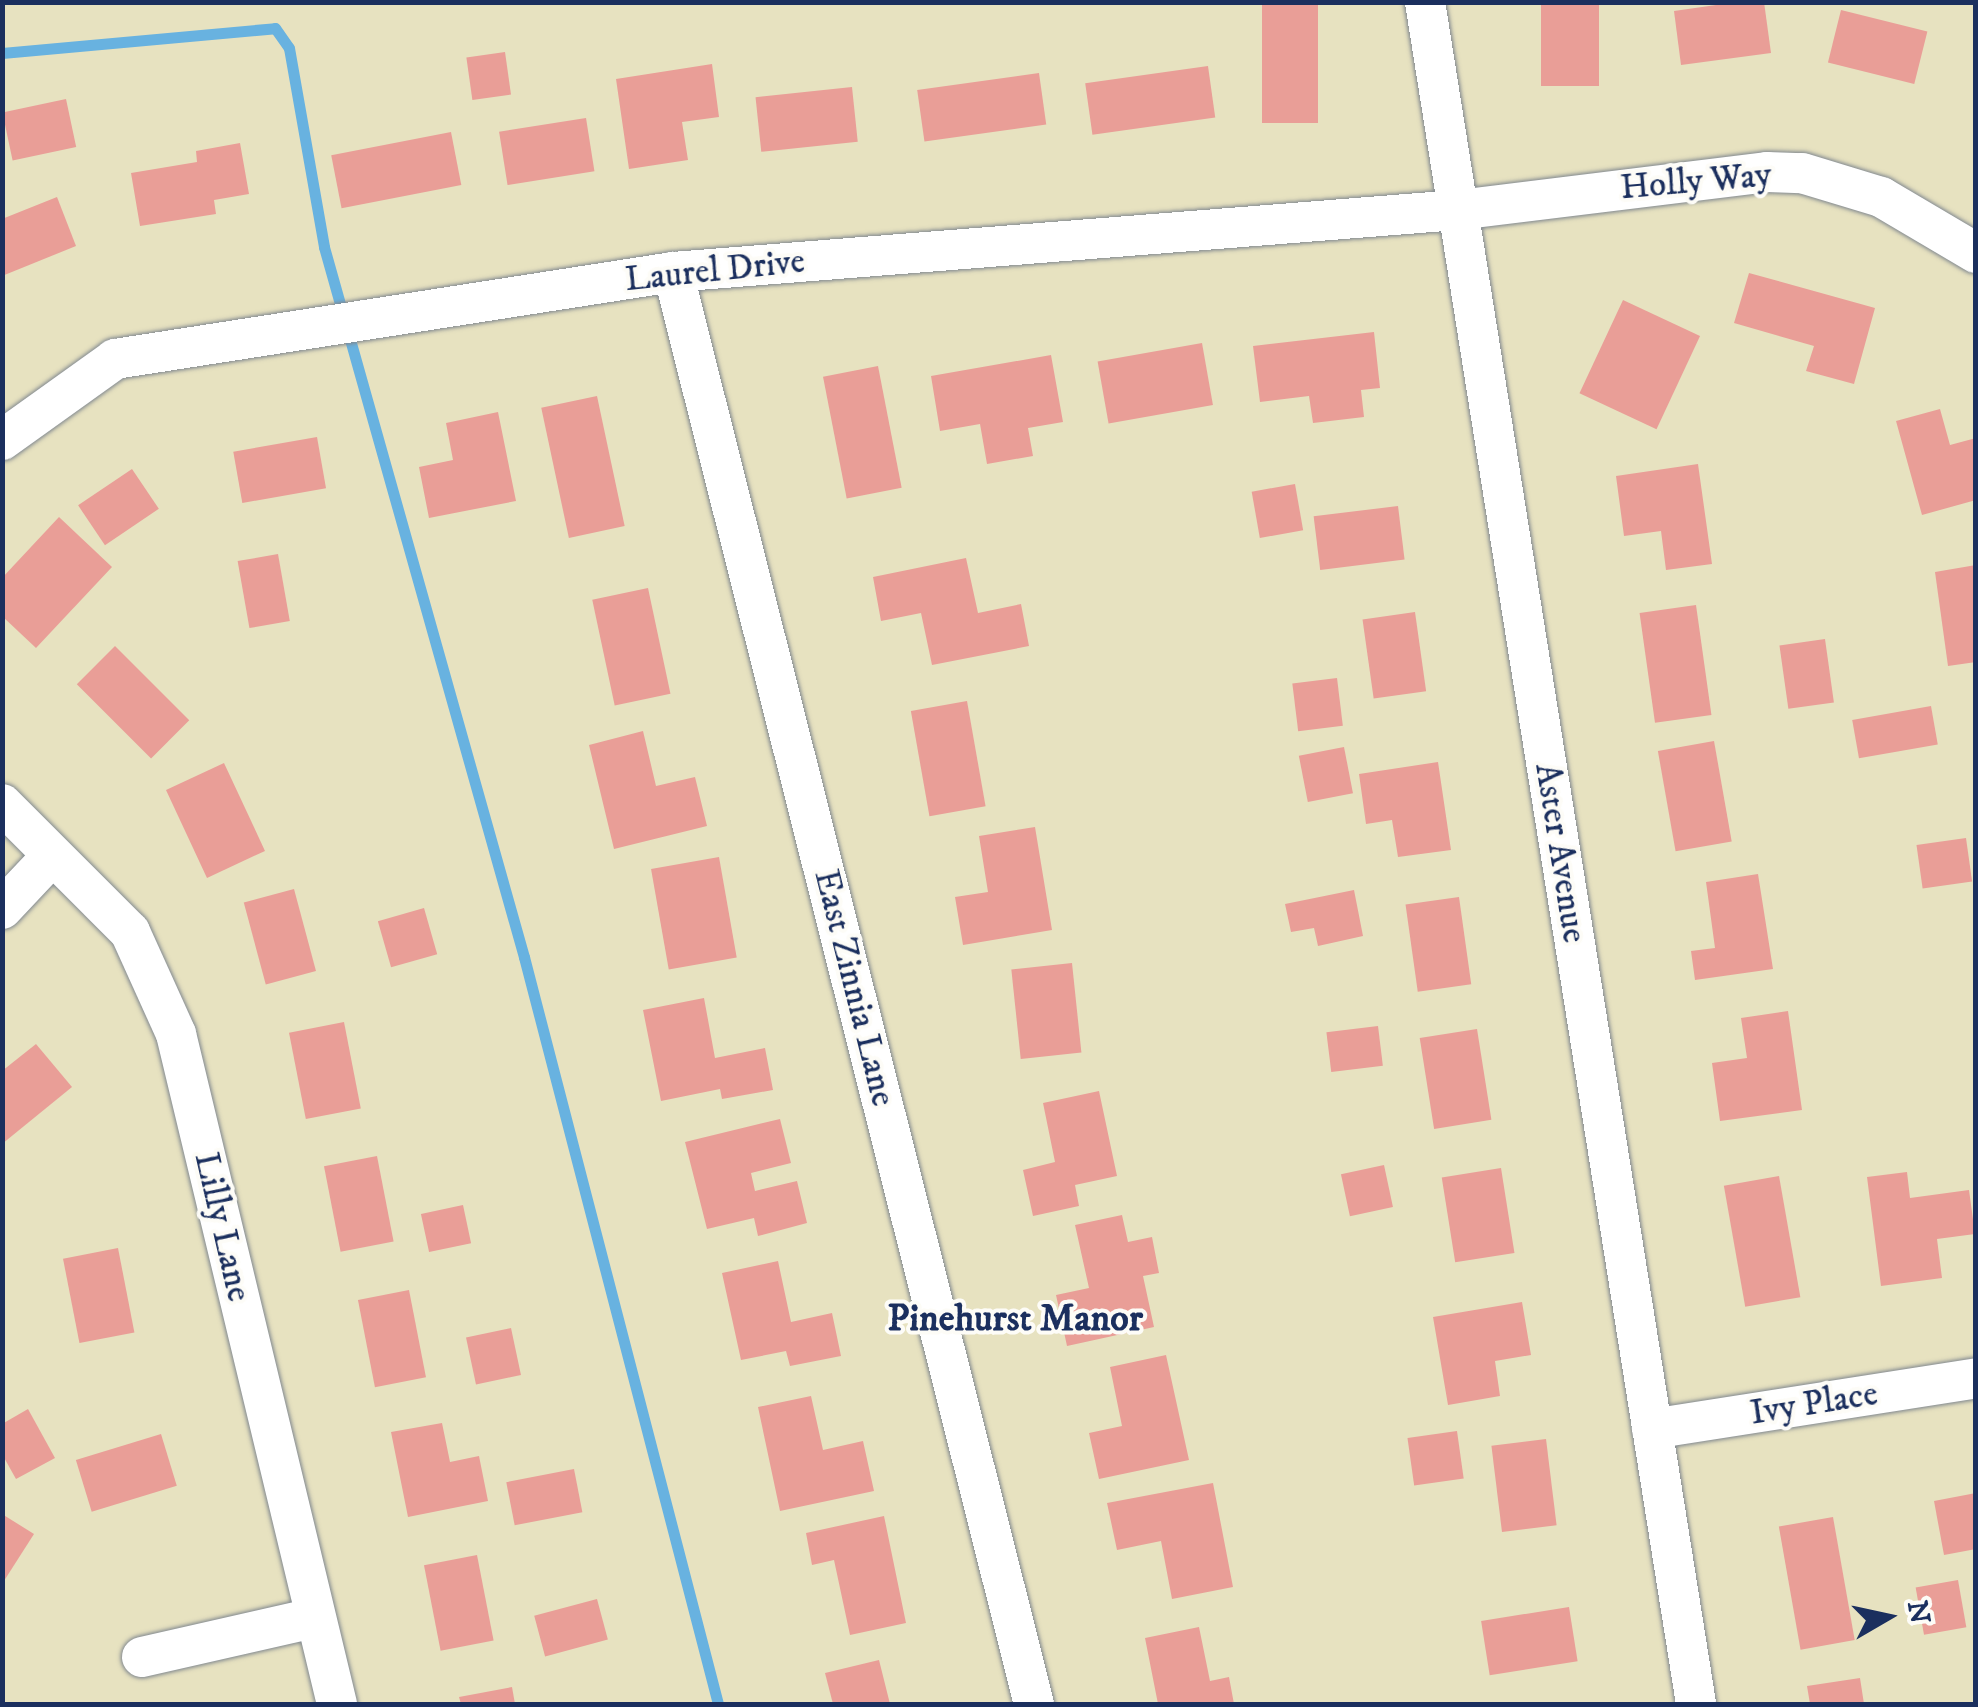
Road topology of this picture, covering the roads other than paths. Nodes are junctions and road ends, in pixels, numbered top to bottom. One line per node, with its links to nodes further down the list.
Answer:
1 (1425, 2): 2 (street, Aster Avenue)
2 (1458, 210): 3 (street, Holly Way); 4 (street, Laurel Drive); 10 (street, Aster Avenue)
3 (1976, 253)
4 (673, 272): 5 (street, Laurel Drive); 14 (street, East Zinnia Lane)
5 (2, 440)
6 (2, 804): 7 (street, Lilly Lane)
7 (52, 856): 8 (street); 11 (street, Lilly Lane)
8 (2, 909)
9 (1976, 1378): 10 (street, Ivy Place)
10 (1652, 1429): 15 (street, Aster Avenue)
11 (314, 1618): 12 (street); 13 (street, Lilly Lane)
12 (142, 1657)
13 (338, 1704)
14 (1034, 1704)
15 (1696, 1704)

